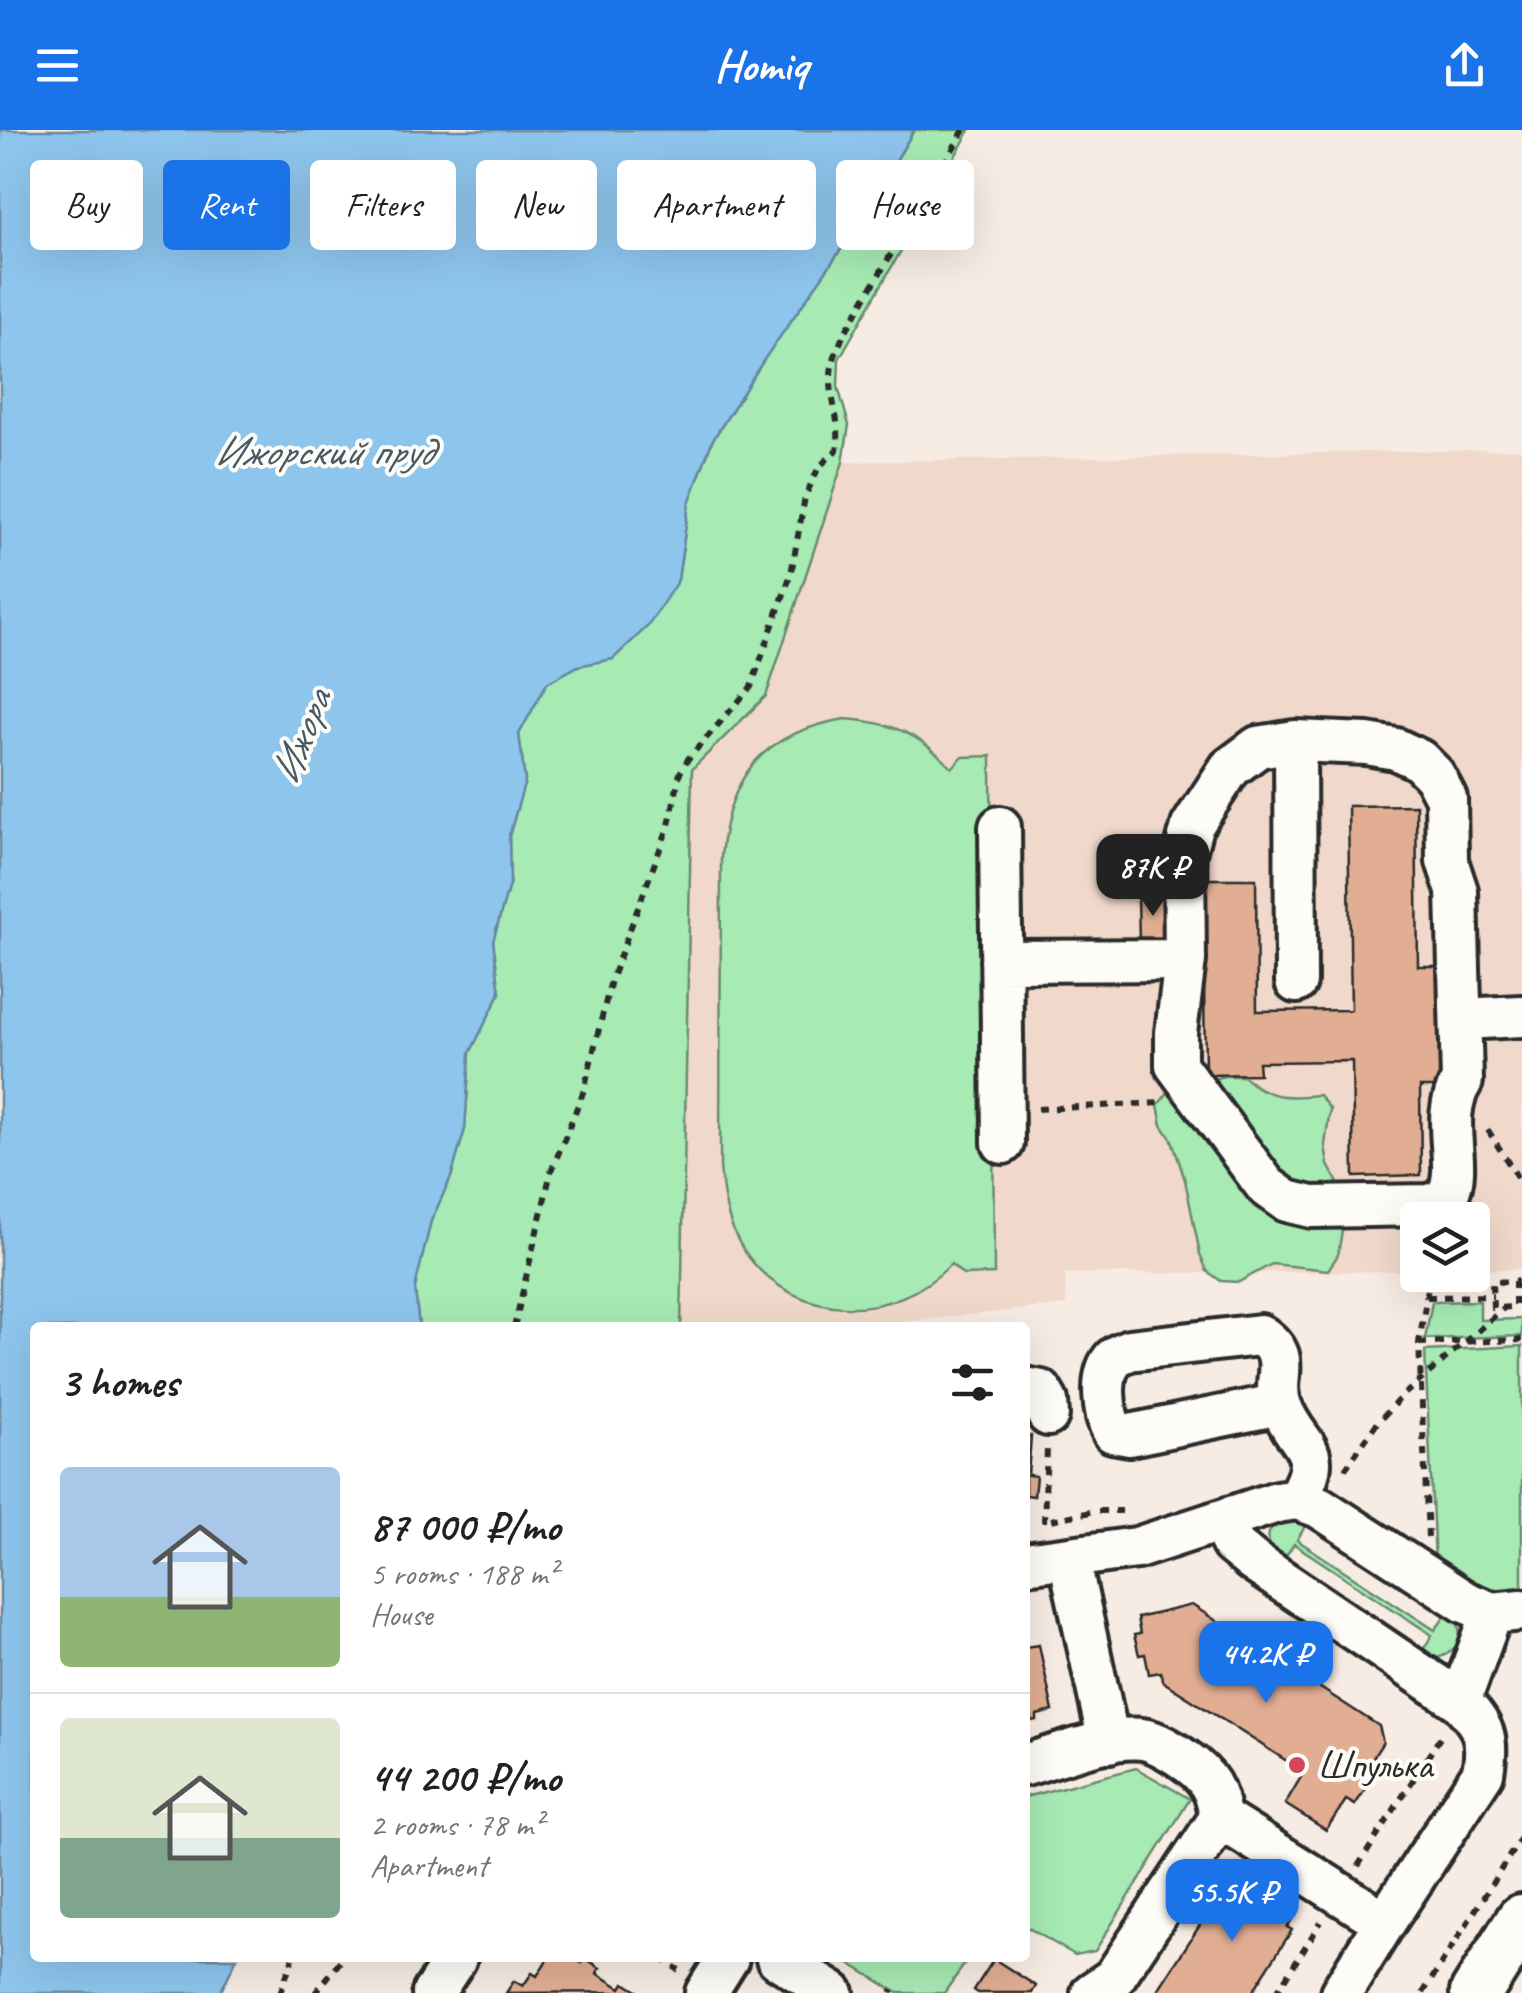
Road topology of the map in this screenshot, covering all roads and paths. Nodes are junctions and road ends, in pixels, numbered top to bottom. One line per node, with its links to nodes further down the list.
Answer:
1 (964, 130): 16 (path)
2 (1295, 741): 4 (lane); 6 (lane); 8 (lane)
3 (1000, 827): 5 (lane)
4 (1186, 960): 5 (lane); 9 (lane)
5 (1001, 961): 10 (lane)
6 (1296, 982)
7 (1522, 1016): 8 (lane)
8 (1460, 1019): 9 (lane)
9 (1176, 1065): 10 (path)
10 (1002, 1127)
11 (1428, 1292): 14 (path)
12 (1518, 1295): 13 (path); 15 (path)
13 (1493, 1296): 14 (path); 15 (path)
14 (1427, 1297): 19 (path)
15 (1504, 1308): 18 (path)
16 (515, 1322)
17 (1522, 1340): 18 (path)
18 (1463, 1342): 19 (path); 20 (path)
19 (1420, 1344): 20 (path)
20 (1422, 1378): 23 (path); 28 (path)
21 (1280, 1404): 23 (lane)
22 (1040, 1416): 25 (path)
23 (1308, 1503): 24 (lane); 28 (lane)
24 (1220, 1521): 26 (lane); 30 (lane)
25 (1044, 1522)
26 (1069, 1558): 27 (lane); 31 (lane)
27 (1030, 1562)
28 (1429, 1578): 29 (lane)
29 (1507, 1611): 30 (lane)
30 (1460, 1700): 35 (path); 37 (lane)
31 (1109, 1742): 32 (lane); 33 (lane)
32 (1030, 1764)
33 (1220, 1818): 35 (lane); 47 (lane)
34 (1522, 1836): 50 (path)
35 (1339, 1894): 37 (lane); 48 (path)
36 (1522, 1920): 42 (main road)
37 (1385, 1922): 49 (lane)
38 (291, 1962): 43 (path)
39 (340, 1962): 44 (path)
40 (453, 1962): 45 (lane)
41 (725, 1962): 46 (lane)
42 (1480, 1992)
43 (280, 1993)
44 (315, 1993)
45 (433, 1993)
46 (706, 1993)
47 (1092, 1993)
48 (1276, 1993)
49 (1341, 1993)
50 (1423, 1993)

